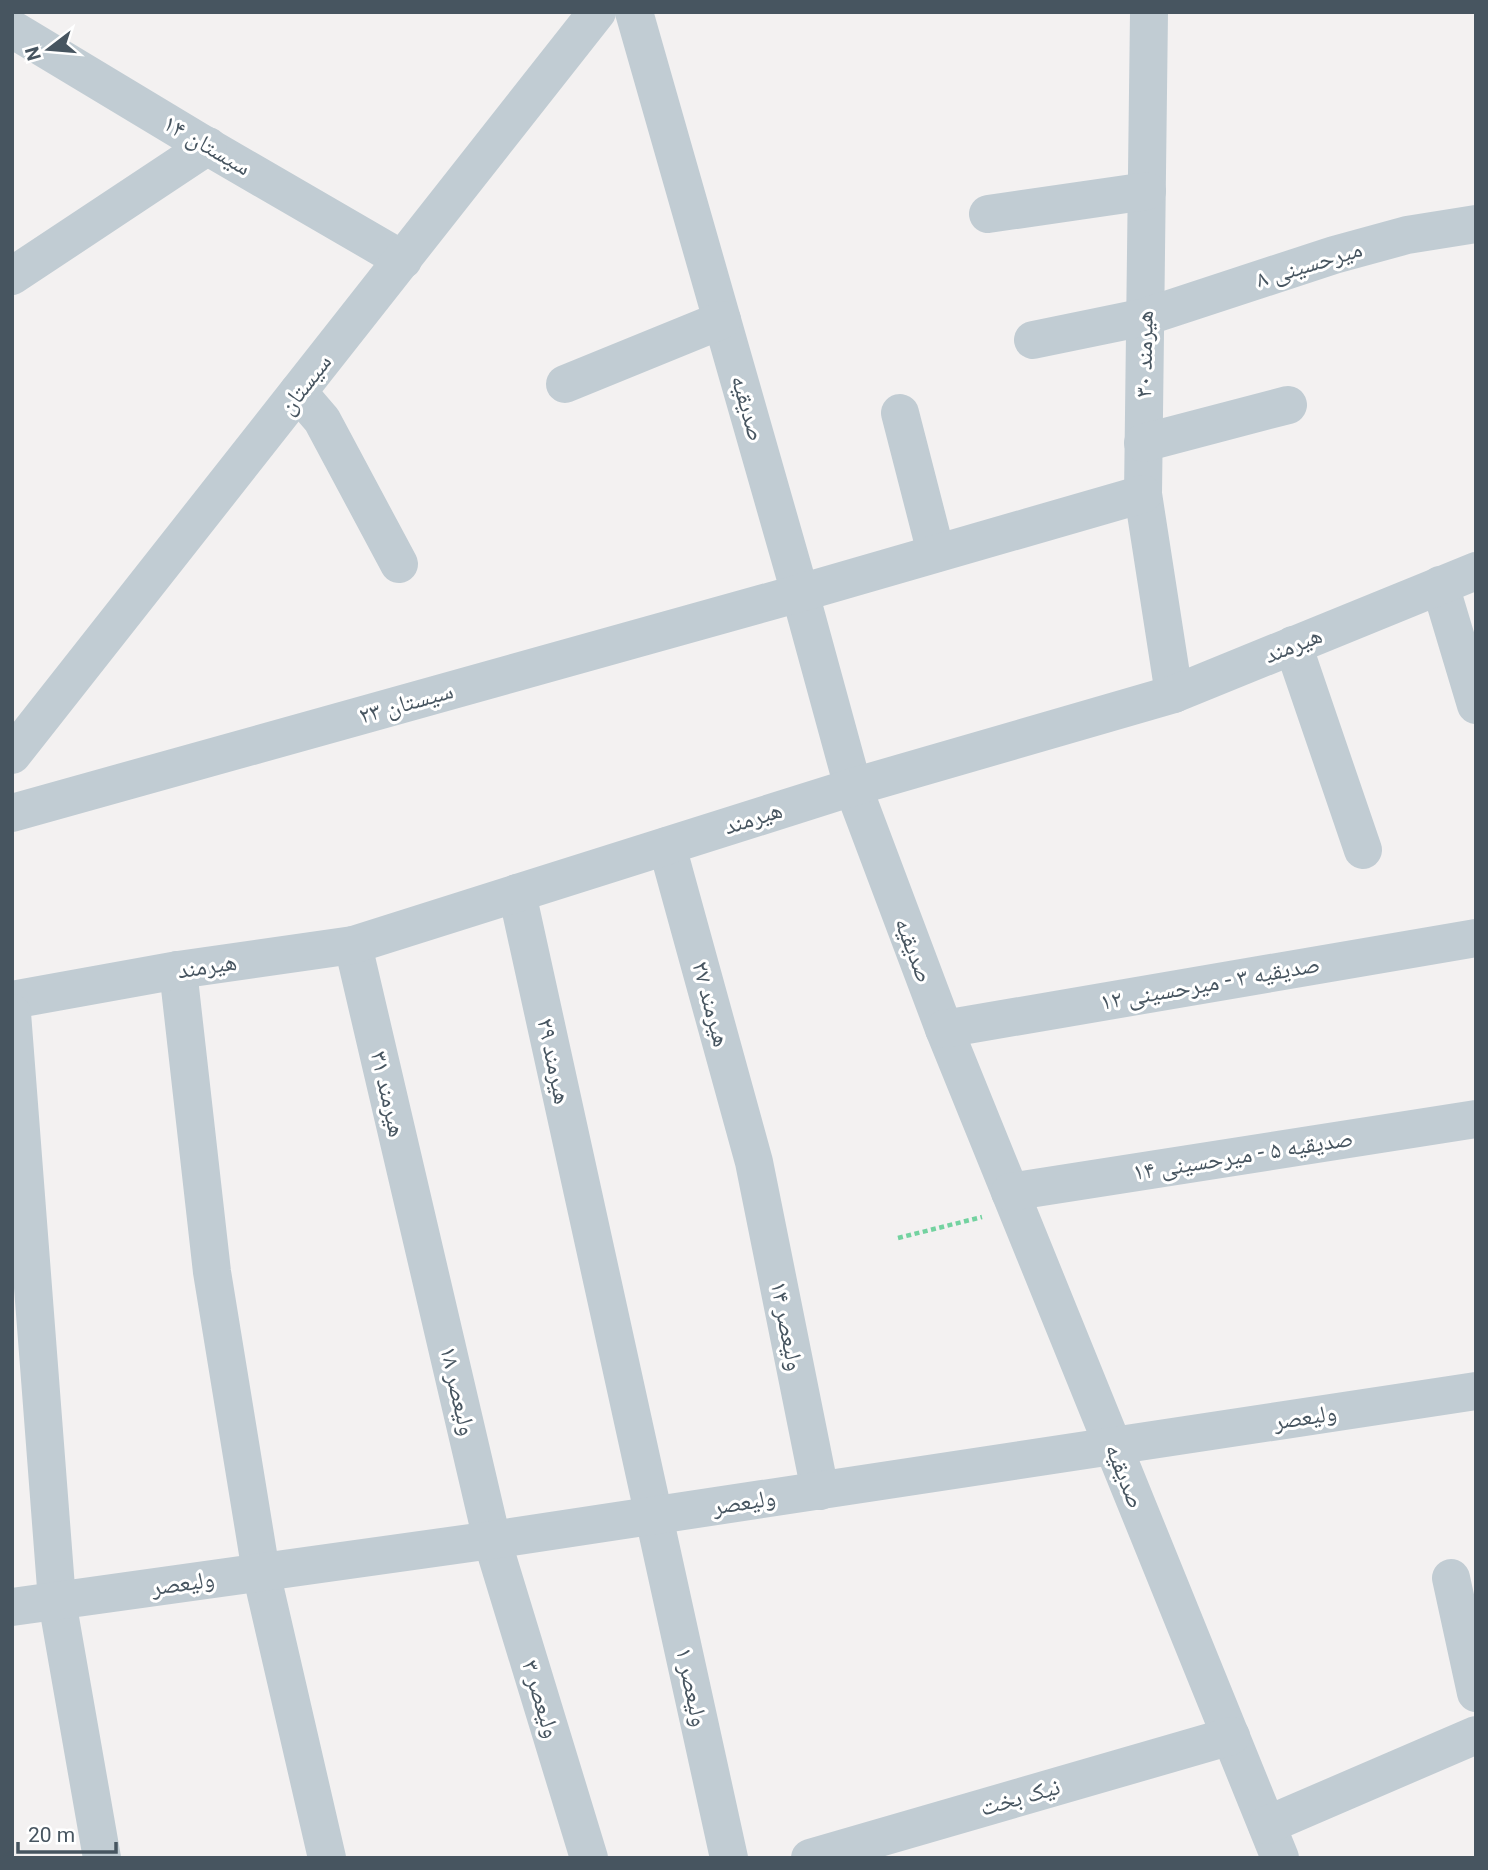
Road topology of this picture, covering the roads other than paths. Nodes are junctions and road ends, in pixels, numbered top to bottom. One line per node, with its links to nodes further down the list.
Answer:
1 (597, 12): 9 (street, سیستان)
2 (634, 12): 12 (street, صدیقیه)
3 (1149, 12): 6 (street, هیرمند ۳۰)
4 (12, 29): 5 (street, سیستان ۱۴)
5 (208, 146): 9 (street, سیستان ۱۴); 10 (street)
6 (1147, 191): 7 (street); 11 (street, هیرمند ۳۰)
7 (988, 214)
8 (1476, 224): 11 (street, میرحسینی ۸)
9 (403, 260): 15 (street, سیستان)
10 (12, 276)
11 (1145, 317): 13 (street, میرحسینی ۸); 18 (street, هیرمند ۳۰)
12 (722, 320): 14 (street); 24 (street, صدیقیه)
13 (1033, 340)
14 (565, 384)
15 (298, 392): 21 (street); 28 (street, سیستان)
16 (1288, 405): 18 (street)
17 (900, 413): 20 (street)
18 (1143, 443): 19 (street, هیرمند ۳۰)
19 (1143, 494): 20 (street, سیستان ۲۳); 26 (street, هیرمند ۳۰)
20 (936, 553): 24 (street, سیستان ۲۳)
21 (399, 564)
22 (1476, 571): 23 (street, هیرمند)
23 (1440, 585): 25 (street, هیرمند); 27 (street)
24 (800, 593): 29 (street, صدیقیه); 30 (street, سیستان ۲۳)
25 (1293, 645): 26 (street, هیرمند); 32 (street)
26 (1174, 694): 29 (street, هیرمند)
27 (1476, 705)
28 (12, 755)
29 (853, 787): 31 (street, هیرمند); 39 (street, صدیقیه)
30 (12, 813)
31 (667, 846): 33 (street, هیرمند); 41 (street, هیرمند ۲۷)
32 (1363, 850)
33 (517, 893): 35 (street, هیرمند); 47 (street, هیرمند ۲۹)
34 (1476, 938): 39 (street, صدیقیه ۳ - میرحسینی ۱۲)
35 (353, 945): 36 (street, هیرمند); 43 (street, هیرمند ۳۱)
36 (178, 971): 37 (street, هیرمند); 49 (street)
37 (12, 1000)
38 (12, 1013): 51 (street)
39 (944, 1029): 42 (street, صدیقیه)
40 (1476, 1119): 42 (street, صدیقیه ۵ - میرحسینی ۱۴)
41 (754, 1162): 46 (street, ولیعصر ۱۴)
42 (1014, 1200): 45 (street, صدیقیه)
43 (423, 1242): 48 (street, ولیعصر ۱۸)
44 (1476, 1391): 45 (street, ولیعصر)
45 (1113, 1446): 46 (street, ولیعصر); 55 (street, صدیقیه)
46 (820, 1491): 47 (street, ولیعصر)
47 (654, 1516): 48 (street, ولیعصر); 60 (street, ولیعصر ۱)
48 (492, 1540): 49 (street, ولیعصر); 59 (street, ولیعصر ۳)
49 (261, 1572): 51 (street, ولیعصر); 58 (street)
50 (1451, 1578): 53 (street)
51 (57, 1601): 52 (street, ولیعصر); 57 (street)
52 (12, 1607)
53 (1476, 1693)
54 (1476, 1735): 56 (street)
55 (1231, 1736): 56 (street, صدیقیه); 61 (street, نیک بخت)
56 (1273, 1841)
57 (102, 1858)
58 (327, 1858)
59 (589, 1858)
60 (729, 1858)
61 (810, 1858)

